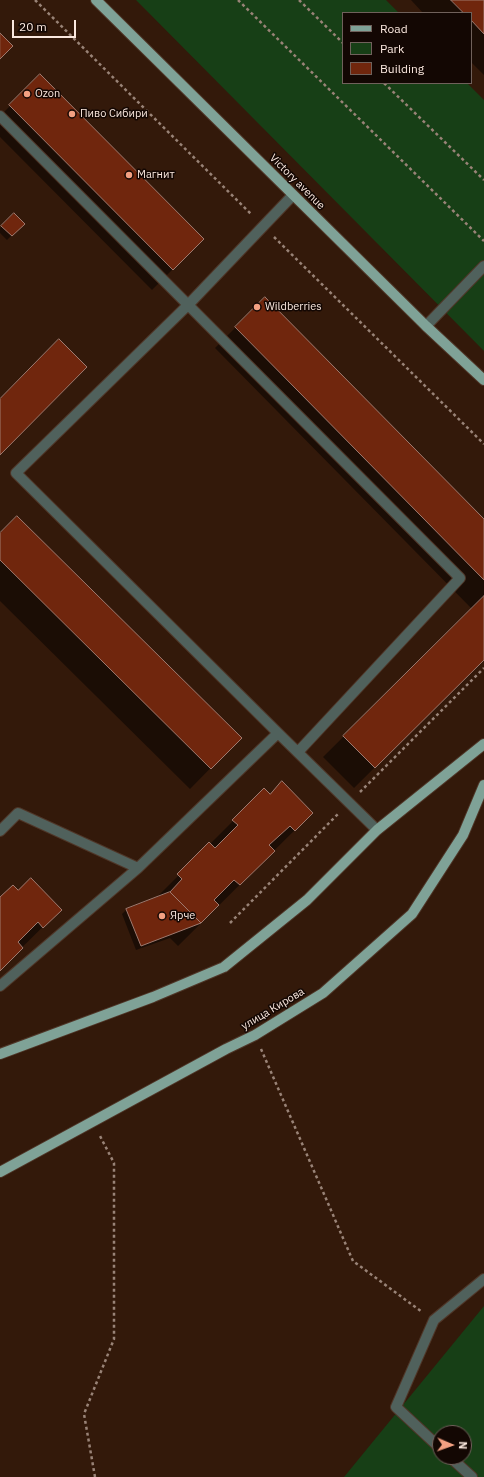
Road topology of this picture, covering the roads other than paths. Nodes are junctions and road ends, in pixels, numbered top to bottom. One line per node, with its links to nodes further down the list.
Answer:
1 (96, 0): 3 (main road, Victory avenue)
2 (0, 116): 5 (lane)
3 (293, 195): 5 (lane); 6 (main road, Victory avenue)
4 (484, 266): 6 (lane)
5 (188, 304): 8 (lane); 10 (lane)
6 (426, 326): 7 (main road, Victory avenue)
7 (484, 380)
8 (278, 733): 10 (lane); 14 (lane)
9 (484, 744): 12 (main road)
10 (298, 752): 12 (lane)
11 (484, 784): 17 (main road, улица Кирова)
12 (377, 830): 16 (main road)
13 (0, 831): 14 (lane)
14 (138, 868): 15 (lane)
15 (0, 986)
16 (0, 1054)
17 (0, 1172)
18 (484, 1279): 19 (lane)
19 (432, 1441)
20 (459, 1465): 21 (lane)
21 (472, 1477)

